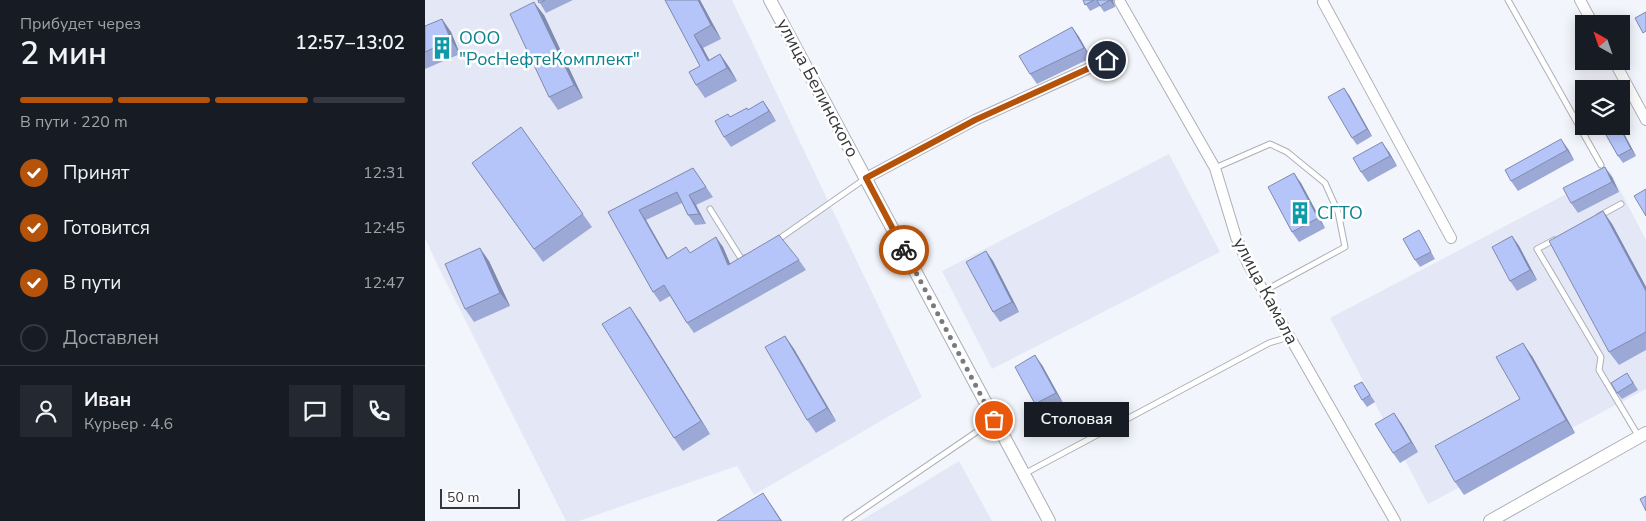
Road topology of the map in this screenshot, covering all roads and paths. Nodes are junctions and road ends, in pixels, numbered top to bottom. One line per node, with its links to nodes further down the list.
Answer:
1 (769, 0): 12 (street, улица Белинского)
2 (1508, 0): 10 (lane)
3 (1580, 0): 6 (street)
4 (1324, 1): 17 (street)
5 (1121, 2): 11 (street, улица Камала)
6 (1588, 15)
7 (1107, 60): 12 (street)
8 (1619, 70): 9 (street)
9 (1646, 120)
10 (1601, 165)
11 (1215, 168): 20 (street, улица Камала); 20 (lane)
12 (866, 178): 18 (lane); 22 (street, улица Белинского)
13 (1621, 204): 15 (lane)
14 (711, 209): 19 (lane)
15 (1596, 218)
16 (1562, 236): 23 (lane)
17 (1451, 238)
18 (772, 243)
19 (749, 256)
20 (1263, 291): 21 (street, улица Камала)
21 (1290, 337): 24 (lane); 27 (street, улица Камала)
22 (994, 420): 24 (street, улица Белинского); 25 (lane)
23 (1643, 435): 28 (street)
24 (1023, 474): 26 (street, улица Белинского)
25 (846, 521)
26 (1049, 521)
27 (1395, 521)
28 (1490, 521)

